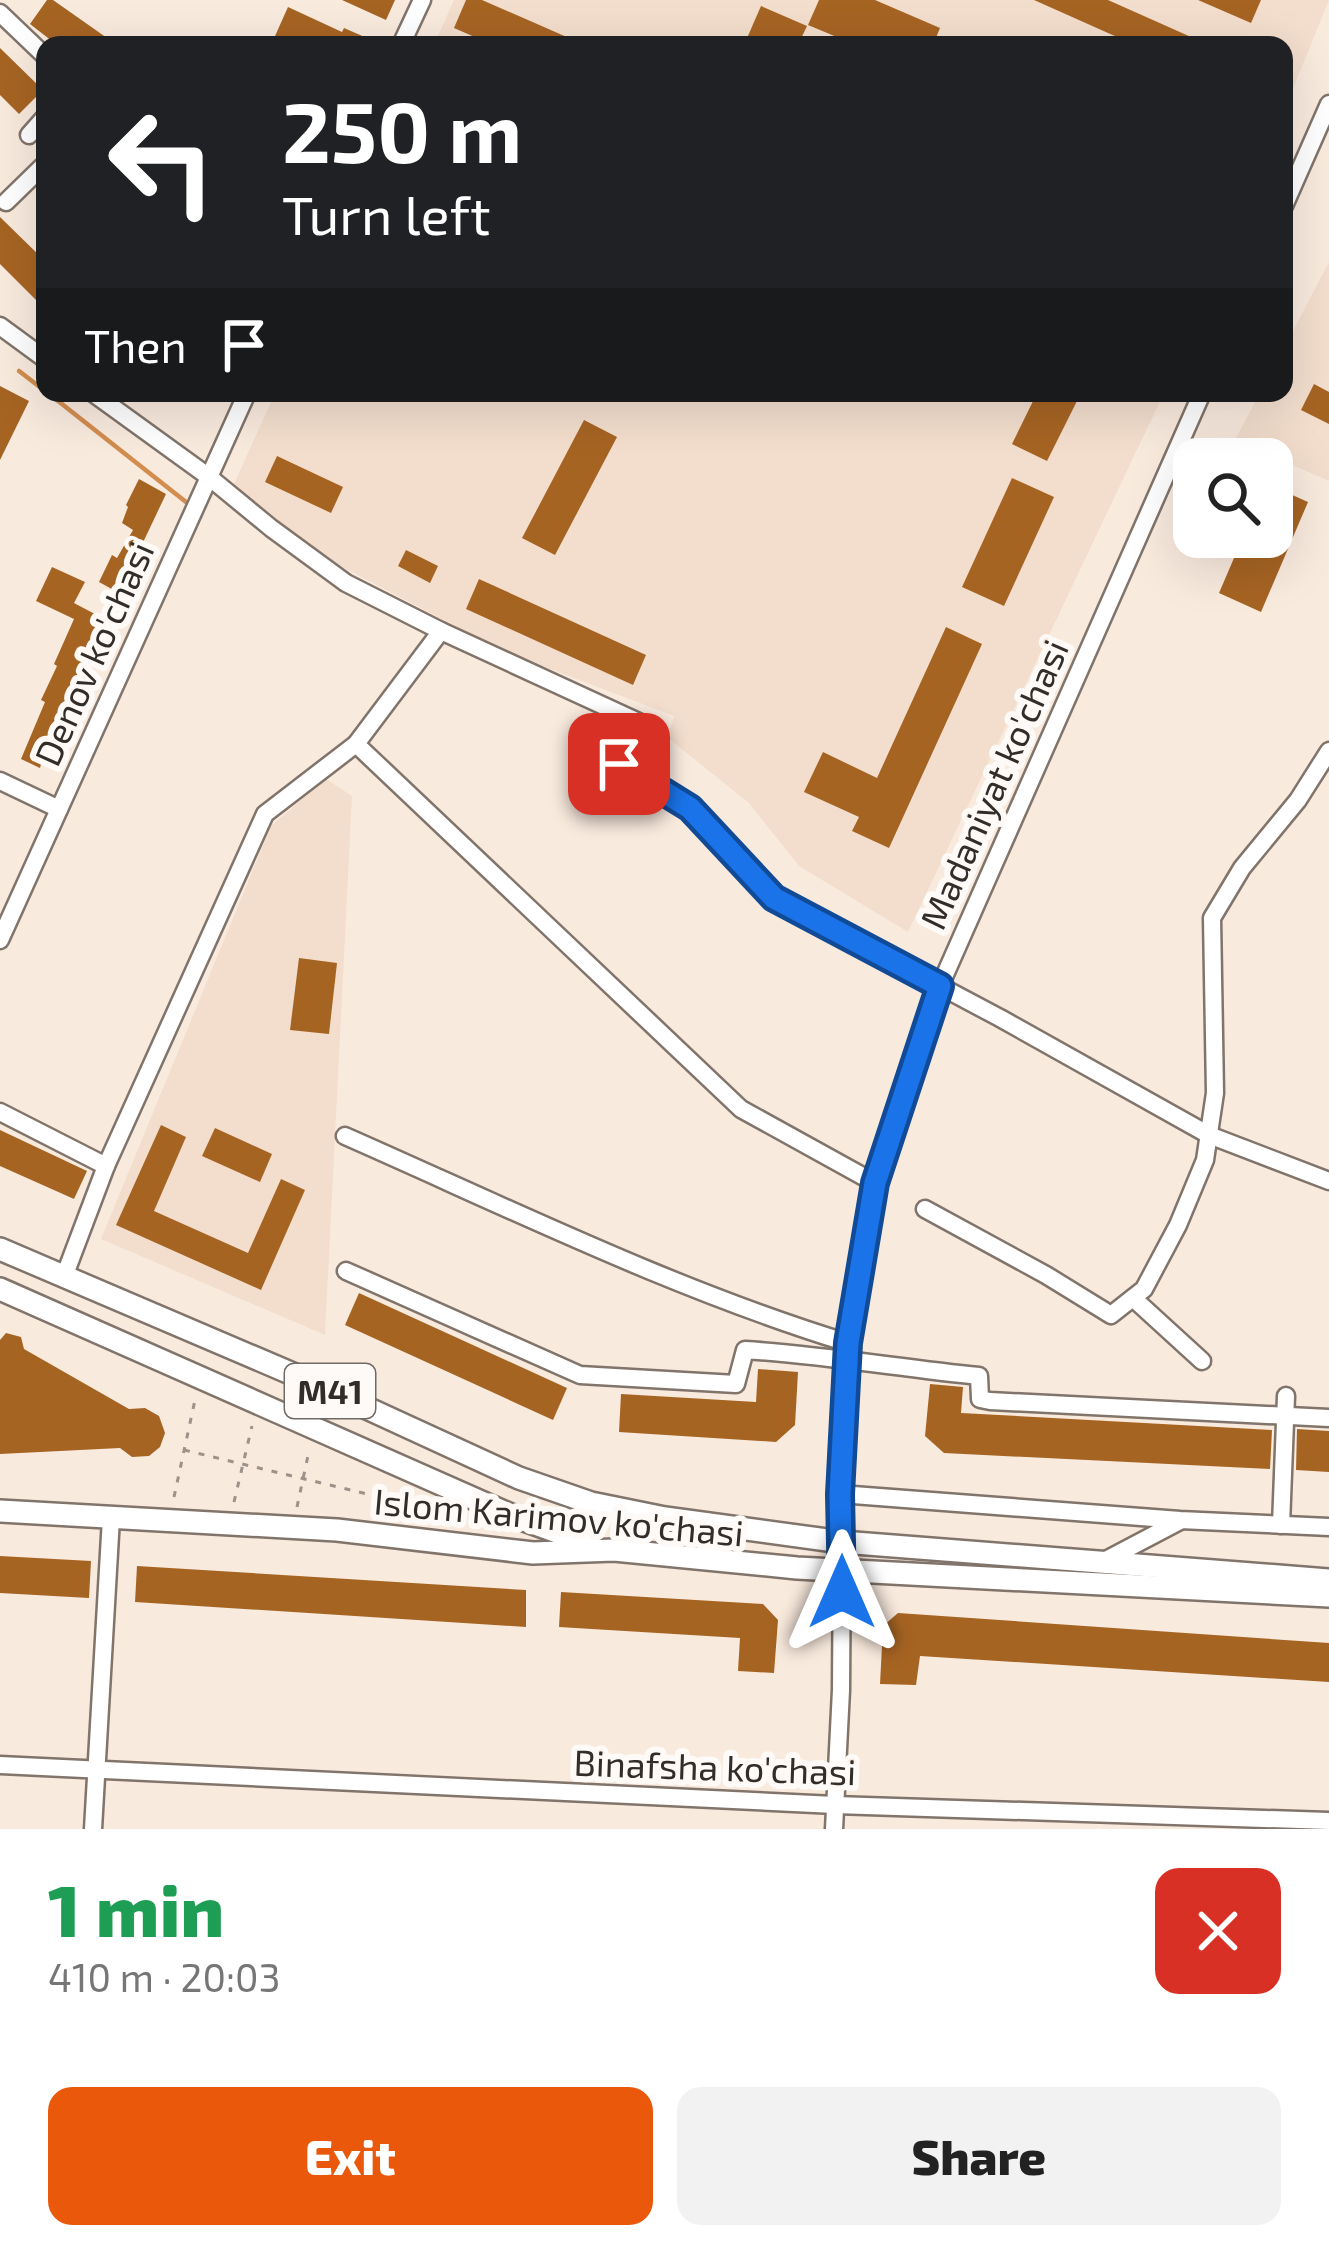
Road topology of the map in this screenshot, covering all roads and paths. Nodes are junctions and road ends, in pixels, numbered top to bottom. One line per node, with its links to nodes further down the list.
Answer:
1 (422, 0): 3 (street)
2 (0, 13): 4 (street)
3 (405, 36)
4 (36, 47)
5 (1329, 104): 9 (street)
6 (36, 127): 7 (street)
7 (29, 135)
8 (36, 173): 10 (street)
9 (1293, 186)
10 (6, 202)
11 (1, 331): 12 (street)
12 (36, 353)
13 (105, 402): 16 (street)
14 (243, 402): 16 (street, Denov ko'chasi)
15 (1198, 402): 25 (street, Madaniyat ko'chasi)
16 (209, 477): 17 (street); 23 (street, Denov ko'chasi)
17 (441, 631): 18 (street); 19 (street)
18 (643, 724)
19 (356, 744): 29 (street); 31 (street)
20 (1329, 751): 27 (street)
21 (619, 764): 25 (street)
22 (0, 781): 23 (street)
23 (59, 809): 24 (street, Denov ko'chasi)
24 (0, 940)
25 (940, 986): 27 (street); 31 (street, Madaniyat ko'chasi)
26 (0, 1112): 29 (street)
27 (1209, 1135): 30 (street); 37 (street)
28 (344, 1136): 38 (street)
29 (106, 1166): 35 (street)
30 (1329, 1181)
31 (875, 1183): 38 (street, Madaniyat ko'chasi)
32 (925, 1210): 37 (street)
33 (0, 1249): 35 (main road, M41)
34 (346, 1271): 38 (street)
35 (64, 1277): 59 (main road, Islom Karimov ko'chasi / M41)
36 (0, 1289): 60 (main road, M41)
37 (1133, 1298): 39 (street)
38 (848, 1350): 42 (street); 49 (street, Madaniyat ko'chasi)
39 (1202, 1361)
40 (1286, 1396): 42 (street)
41 (195, 1400): 45 (path)
42 (1287, 1416): 43 (street); 57 (street)
43 (1329, 1418)
44 (252, 1426): 47 (path)
45 (184, 1450): 47 (path); 50 (path)
46 (309, 1451): 48 (path)
47 (243, 1464): 48 (path); 52 (path)
48 (303, 1478): 51 (path); 53 (path)
49 (840, 1494): 56 (street); 59 (street, Madaniyat ko'chasi)
50 (174, 1496)
51 (392, 1500)
52 (234, 1502)
53 (297, 1507)
54 (0, 1511): 55 (main road, Islom Karimov ko'chasi)
55 (111, 1518): 60 (main road, Islom Karimov ko'chasi); 66 (street)
56 (1180, 1520): 57 (street); 61 (street)
57 (1280, 1525): 58 (street)
58 (1329, 1527)
59 (842, 1543): 61 (main road, Islom Karimov ko'chasi / M41); 62 (street, Madaniyat ko'chasi)
60 (614, 1550): 62 (main road, Islom Karimov ko'chasi / M41)
61 (1097, 1564): 63 (main road, Islom Karimov ko'chasi / M41)
62 (842, 1568): 64 (main road, Islom Karimov ko'chasi / M41); 67 (street, Madaniyat ko'chasi)
63 (1329, 1580)
64 (1329, 1596)
65 (0, 1766): 66 (street, Binafsha ko'chasi)
66 (98, 1772): 67 (street, Binafsha ko'chasi); 69 (street)
67 (835, 1804): 68 (street, Binafsha ko'chasi); 70 (street, Madaniyat ko'chasi)
68 (1329, 1821)
69 (93, 1829)
70 (834, 1829)

